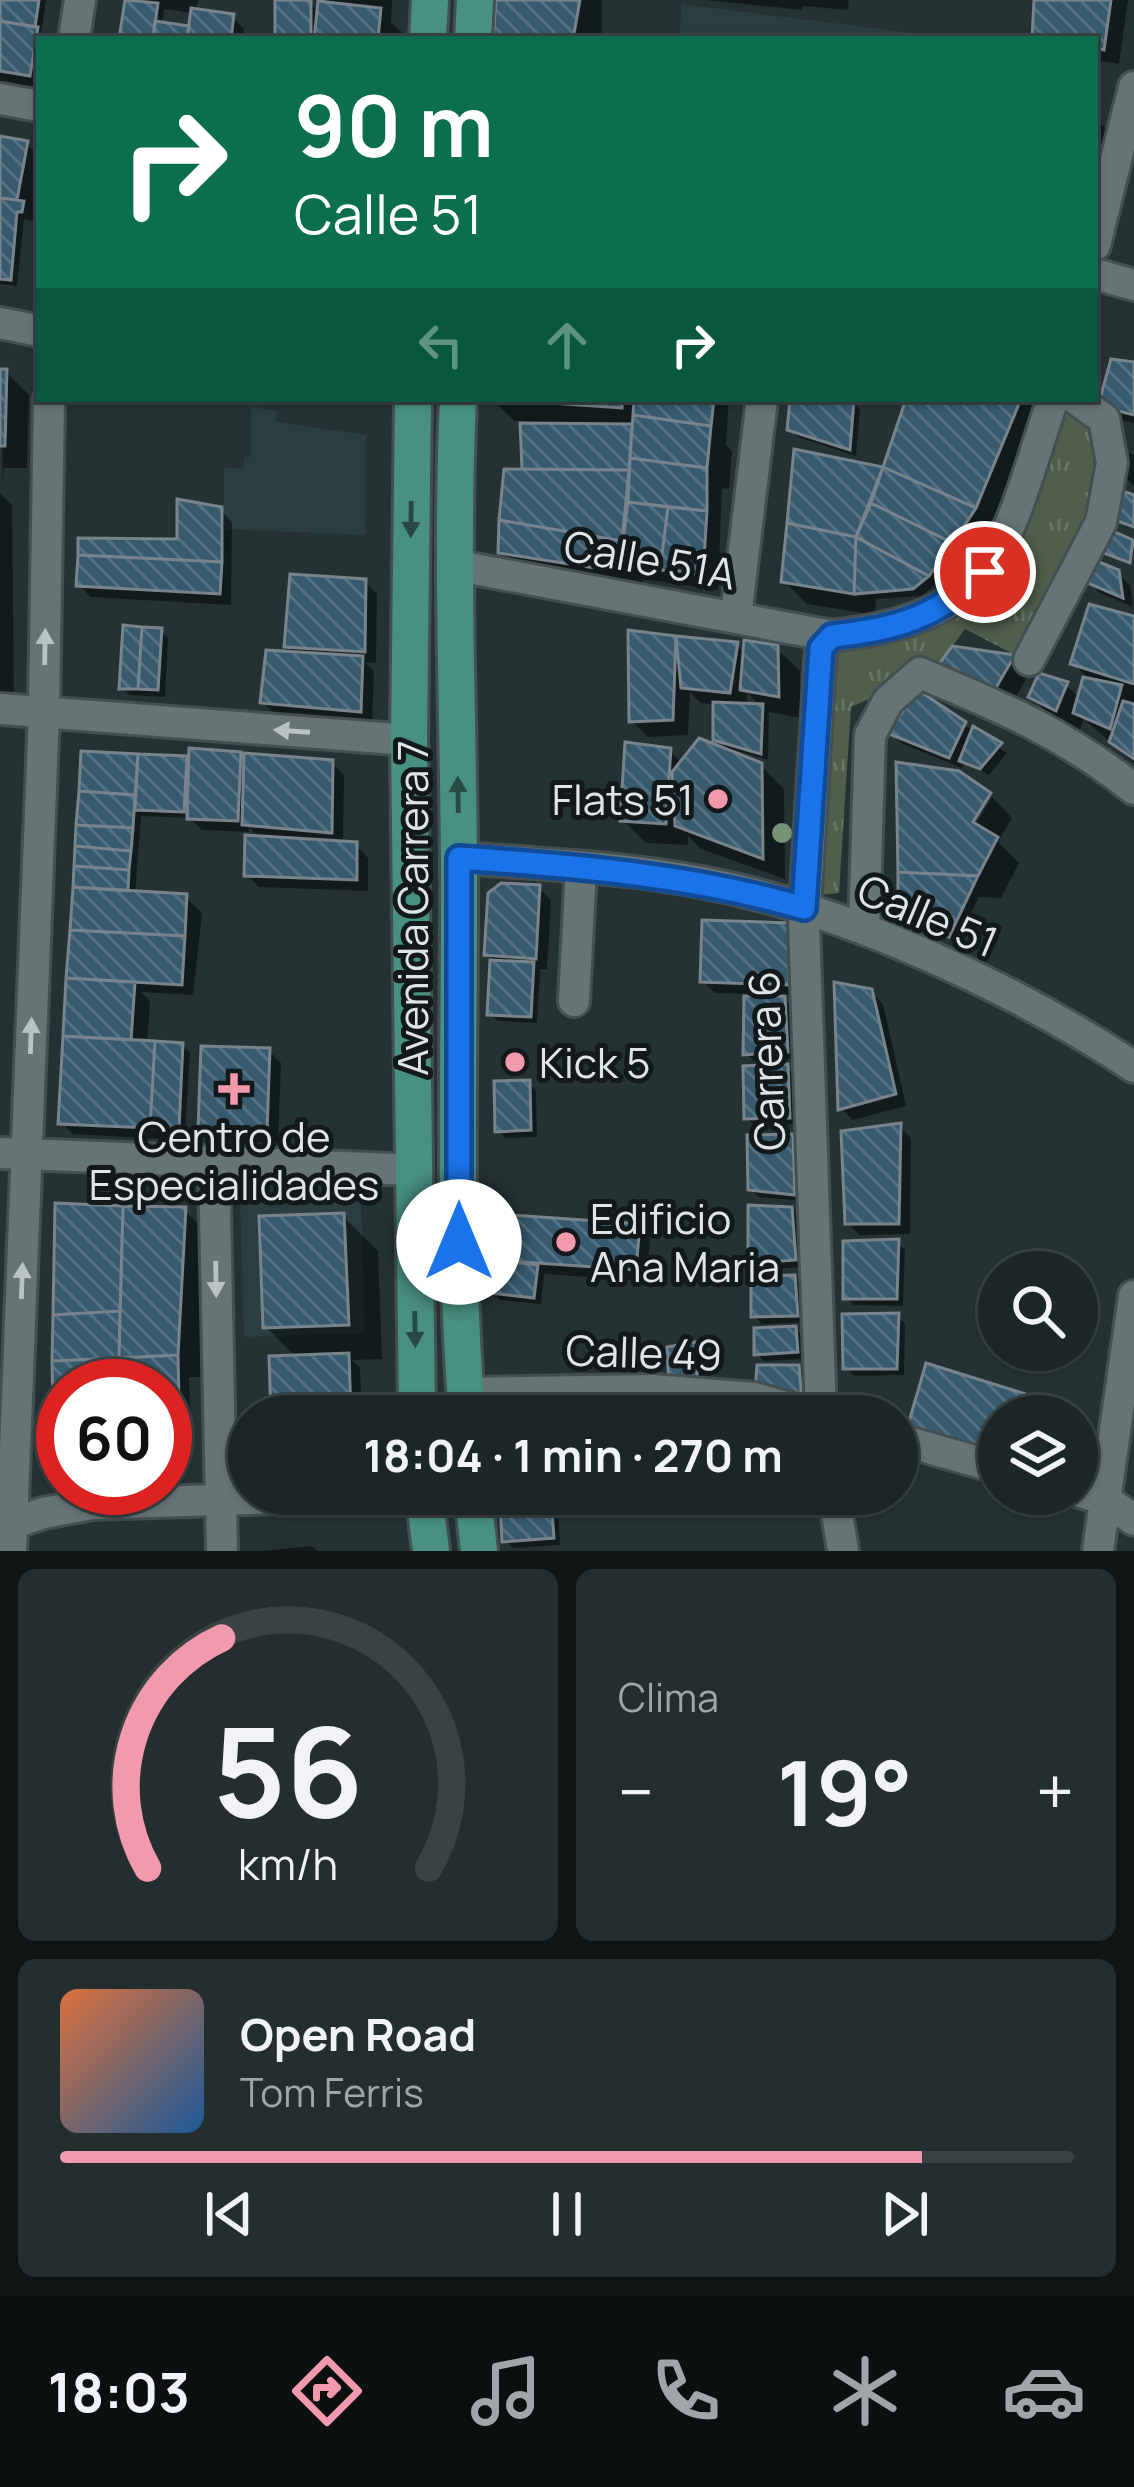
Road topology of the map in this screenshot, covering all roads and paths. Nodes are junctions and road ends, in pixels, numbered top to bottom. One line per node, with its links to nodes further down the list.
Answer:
1 (80, 0): 4 (street)
2 (430, 0): 5 (main road)
3 (475, 0): 6 (main road)
4 (74, 36)
5 (428, 36)
6 (473, 36)
7 (1134, 87): 10 (street)
8 (0, 99): 9 (street)
9 (36, 105)
10 (1098, 233)
11 (1098, 275): 12 (street)
12 (1134, 284)
13 (0, 323): 14 (street)
14 (36, 330)
15 (49, 402): 26 (street, one-way to 15)
16 (409, 402): 27 (main road, Avenida Carrera 7, one-way to 27)
17 (458, 402): 21 (main road, Avenida Carrera 7)
18 (762, 402): 22 (street)
19 (1053, 402): 23 (street)
20 (1080, 402): 24 (street)
21 (453, 566): 22 (street, Calle 51A); 29 (main road, Avenida Carrera 7, one-way to 21)
22 (736, 617): 23 (street, Calle 51A)
23 (832, 636): 31 (street, Carrera 6)
24 (1029, 660)
25 (0, 709): 26 (street)
26 (44, 711): 27 (street, one-way to 26); 35 (street, one-way to 26)
27 (409, 740): 37 (main road, Avenida Carrera 7)
28 (1134, 789): 32 (street)
29 (459, 858): 30 (street, Calle 51); 40 (main road, Avenida Carrera 7)
30 (581, 867): 31 (street, Calle 51); 33 (street)
31 (804, 908): 32 (street, Calle 51); 43 (street, Carrera 6)
32 (863, 929): 34 (street, Calle 51)
33 (574, 1001)
34 (1134, 1067)
35 (13, 1153): 36 (street); 55 (street, one-way to 35)
36 (214, 1162): 37 (street); 47 (street, one-way to 47)
37 (416, 1170): 39 (main road, Avenida Carrera 7, one-way to 39)
38 (1134, 1296): 46 (street)
39 (417, 1395)
40 (466, 1395)
41 (590, 1395): 42 (street, Calle 49)
42 (716, 1395)
43 (818, 1395)
44 (918, 1445): 45 (street)
45 (978, 1462)
46 (1098, 1467)
47 (220, 1499): 48 (street); 55 (street); 56 (street)
48 (228, 1499)
49 (1098, 1499): 54 (street)
50 (427, 1515): 57 (main road)
51 (475, 1515): 58 (main road)
52 (837, 1515): 59 (street)
53 (1094, 1515): 60 (street)
54 (1134, 1520)
55 (8, 1534)
56 (222, 1551)
57 (431, 1551)
58 (479, 1551)
59 (843, 1551)
60 (1098, 1551)

